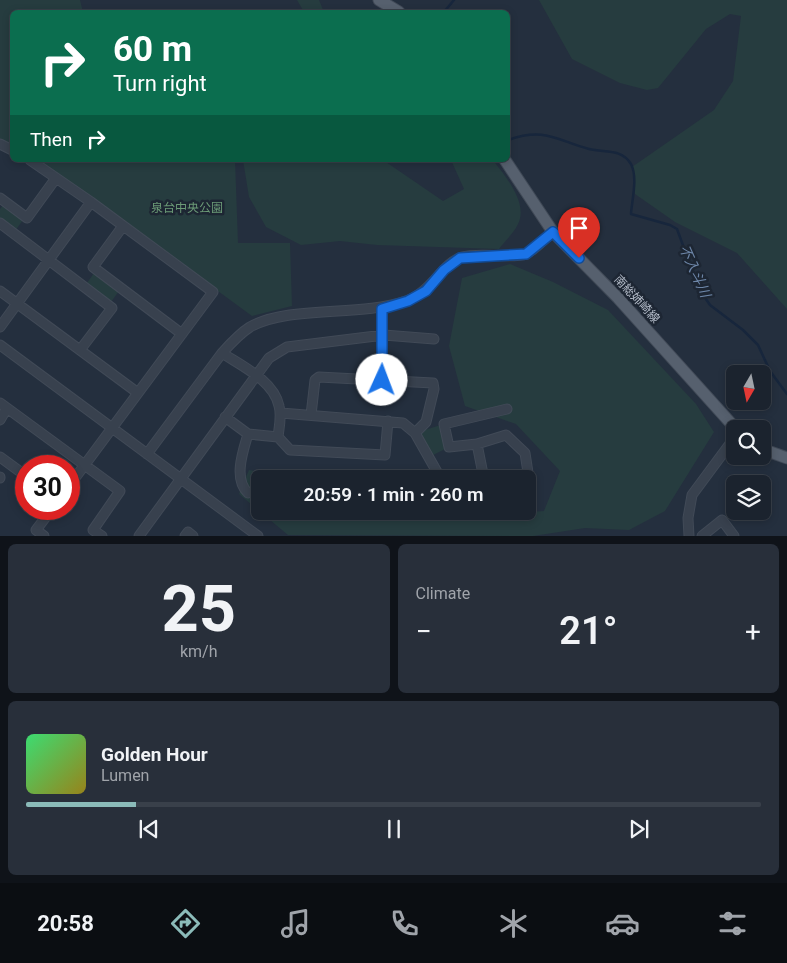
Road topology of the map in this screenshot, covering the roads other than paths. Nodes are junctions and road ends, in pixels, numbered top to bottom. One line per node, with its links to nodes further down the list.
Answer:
1 (379, 0): 2 (main road)
2 (396, 10)
3 (33, 162): 5 (street)
4 (506, 162): 10 (main road, 南総姉崎線)
5 (56, 178): 6 (street); 7 (street)
6 (0, 198)
7 (91, 202): 9 (street); 11 (street)
8 (0, 223): 11 (street)
9 (124, 226): 16 (street); 16 (street)
10 (553, 232): 14 (street); 31 (main road, 南総姉崎線)
11 (49, 260): 13 (street); 20 (street)
12 (0, 291): 13 (street)
13 (17, 304): 15 (street); 20 (street)
14 (382, 309): 17 (street); 21 (street)
15 (0, 327)
16 (182, 334): 24 (street)
17 (384, 335): 18 (street); 22 (street); 23 (street)
18 (434, 339)
19 (0, 345): 33 (street)
20 (80, 350): 24 (street)
21 (222, 353): 22 (street); 40 (street)
22 (257, 377): 27 (street); 29 (street)
23 (382, 380): 28 (street); 34 (street)
24 (138, 393): 33 (street)
25 (4, 406): 30 (street); 43 (street)
26 (507, 409): 37 (street)
27 (281, 412): 28 (street); 36 (street)
28 (311, 415): 32 (street)
29 (225, 417): 35 (street); 49 (street)
30 (0, 420)
31 (728, 420)
32 (388, 421): 34 (street); 36 (street)
33 (112, 428): 40 (street); 43 (street)
34 (415, 433): 45 (street)
35 (248, 434): 36 (street); 50 (street)
36 (278, 437)
37 (477, 444): 46 (street); 47 (street)
38 (726, 449): 58 (street)
39 (771, 452): 42 (main road)
40 (148, 454): 49 (street)
41 (0, 456): 44 (street)
42 (787, 458)
43 (84, 465): 48 (street); 53 (street)
44 (15, 468)
45 (436, 470)
46 (482, 470)
47 (528, 470)
48 (80, 471)
49 (180, 479): 54 (street); 57 (street)
50 (248, 493)
51 (44, 520): 52 (street)
52 (44, 536)
53 (102, 536)
54 (139, 536)
55 (185, 536): 56 (street)
56 (193, 536)
57 (258, 536)
58 (689, 536)
59 (702, 536): 60 (street)
60 (734, 536)

